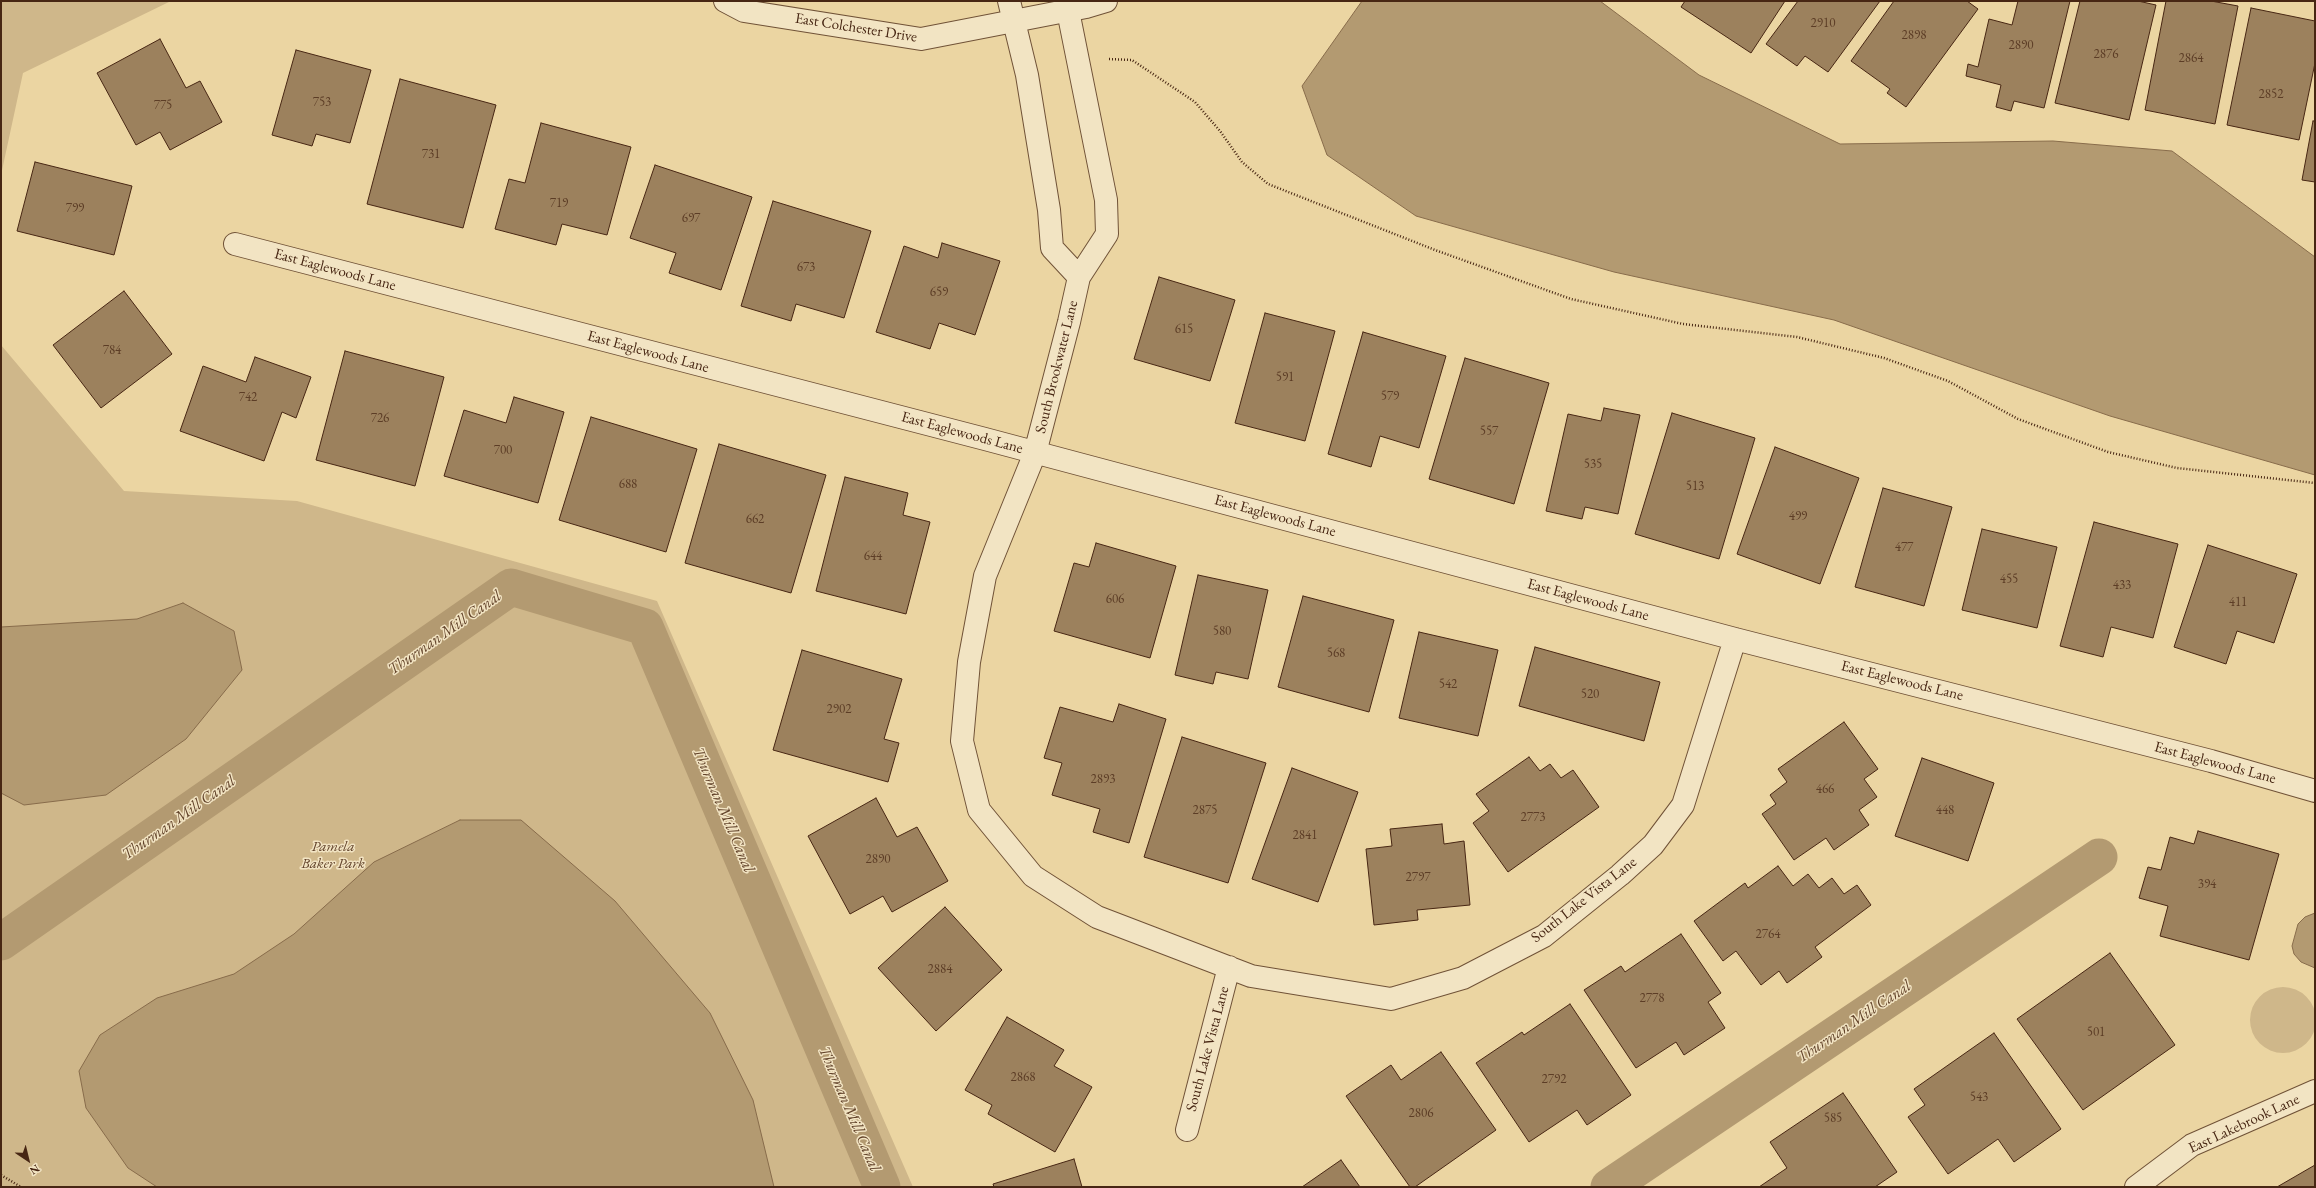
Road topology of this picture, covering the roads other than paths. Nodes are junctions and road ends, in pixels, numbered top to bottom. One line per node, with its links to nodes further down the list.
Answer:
1 (725, 1): 4 (street, East Colchester Drive)
2 (1106, 1): 3 (street, East Colchester Drive)
3 (1067, 6): 4 (street, East Colchester Drive); 6 (street, South Brookwater Lane)
4 (1011, 11): 6 (street)
5 (234, 244): 7 (street, East Eaglewoods Lane)
6 (1079, 277): 7 (street, South Brookwater Lane)
7 (1035, 453): 8 (street, East Eaglewoods Lane); 10 (street, South Brookwater Lane)
8 (1735, 639): 9 (street, East Eaglewoods Lane); 11 (street, South Lake Vista Lane)
9 (2315, 791)
10 (1097, 917): 11 (street, South Lake Vista Lane)
11 (1229, 967): 13 (street, South Lake Vista Lane)
12 (2315, 1092): 14 (street, East Lakebrook Lane)
13 (1186, 1130)
14 (2136, 1187)

